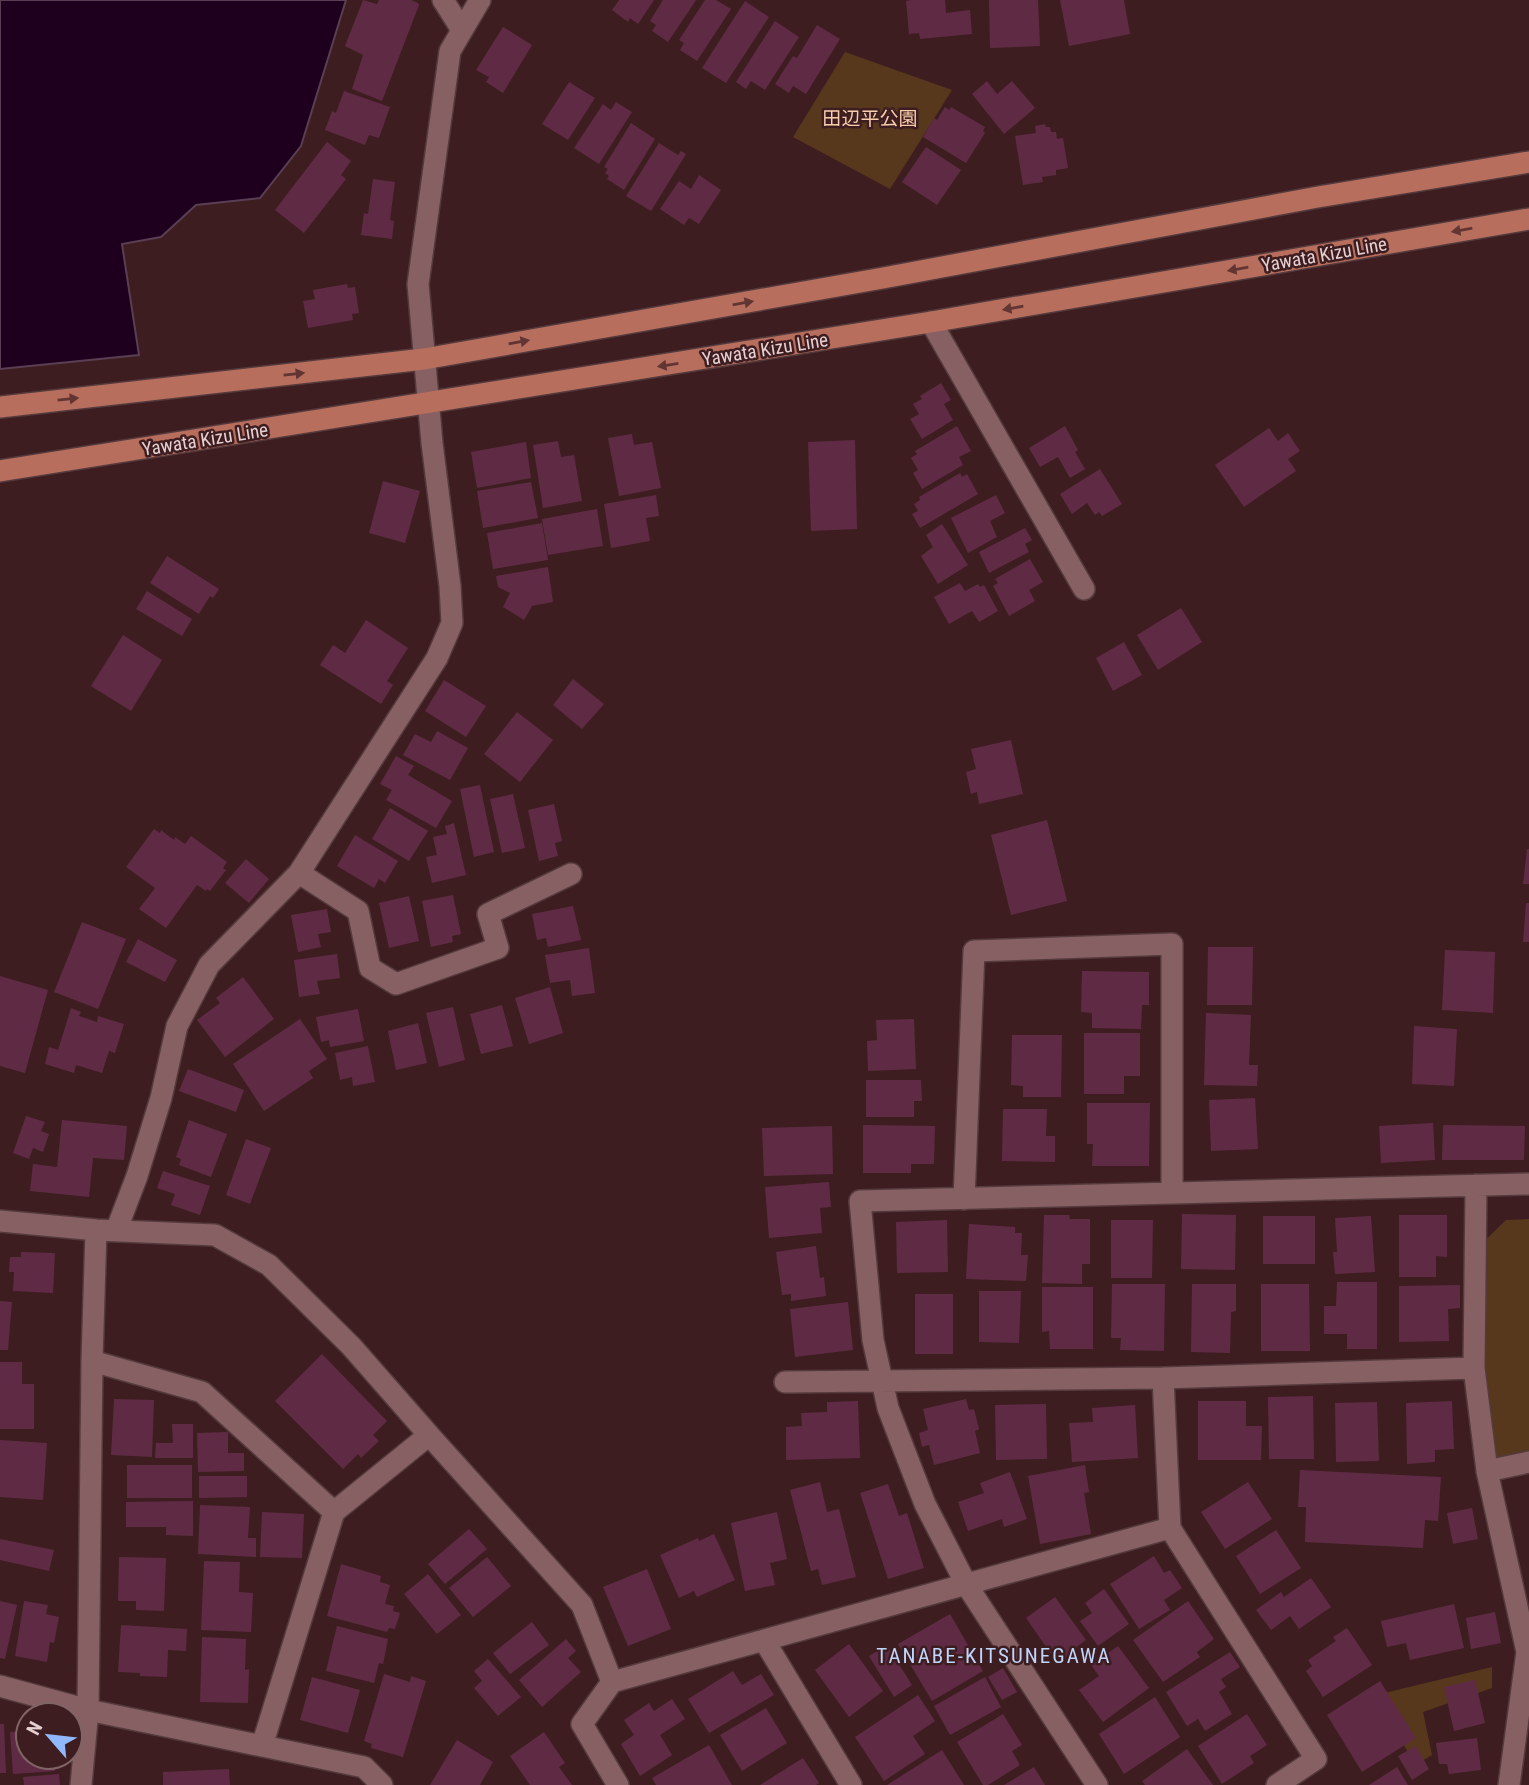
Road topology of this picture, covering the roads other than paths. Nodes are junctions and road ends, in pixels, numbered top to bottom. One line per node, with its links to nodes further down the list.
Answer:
1 (443, 0): 3 (street)
2 (480, 0): 3 (street)
3 (462, 30): 7 (street)
4 (1529, 162): 7 (main road, one-way to 4)
5 (1529, 219): 6 (main road, Yawata Kizu Line, one-way to 6)
6 (931, 322): 8 (main road, Yawata Kizu Line, one-way to 8); 11 (street)
7 (424, 359): 8 (street); 9 (main road, one-way to 7)
8 (428, 404): 10 (main road, Yawata Kizu Line); 12 (street)
9 (0, 407)
10 (0, 471)
11 (1084, 589)
12 (299, 873): 13 (street); 19 (street)
13 (571, 874)
14 (1529, 1184): 15 (street)
15 (1476, 1185): 16 (street); 21 (street)
16 (1172, 1193): 17 (street); 17 (street)
17 (964, 1199): 23 (street)
18 (0, 1221): 19 (street)
19 (106, 1231): 20 (street); 25 (street)
20 (92, 1362): 28 (street); 34 (street)
21 (1474, 1368): 22 (street); 27 (street)
22 (1163, 1378): 23 (street); 29 (street)
23 (883, 1381): 24 (street); 30 (street)
24 (785, 1382)
25 (429, 1435): 28 (street); 32 (street)
26 (1529, 1462): 27 (street)
27 (1487, 1471): 42 (street)
28 (334, 1512): 35 (street)
29 (1170, 1528): 30 (street); 41 (street)
30 (965, 1584): 31 (street); 40 (street)
31 (764, 1640): 32 (street); 39 (street)
32 (612, 1682): 38 (street)
33 (0, 1686): 34 (street)
34 (88, 1710): 35 (street); 36 (street)
35 (262, 1746): 37 (street)
36 (81, 1785)
37 (382, 1785)
38 (618, 1785)
39 (850, 1785)
40 (1097, 1785)
41 (1277, 1785)
42 (1509, 1785)

